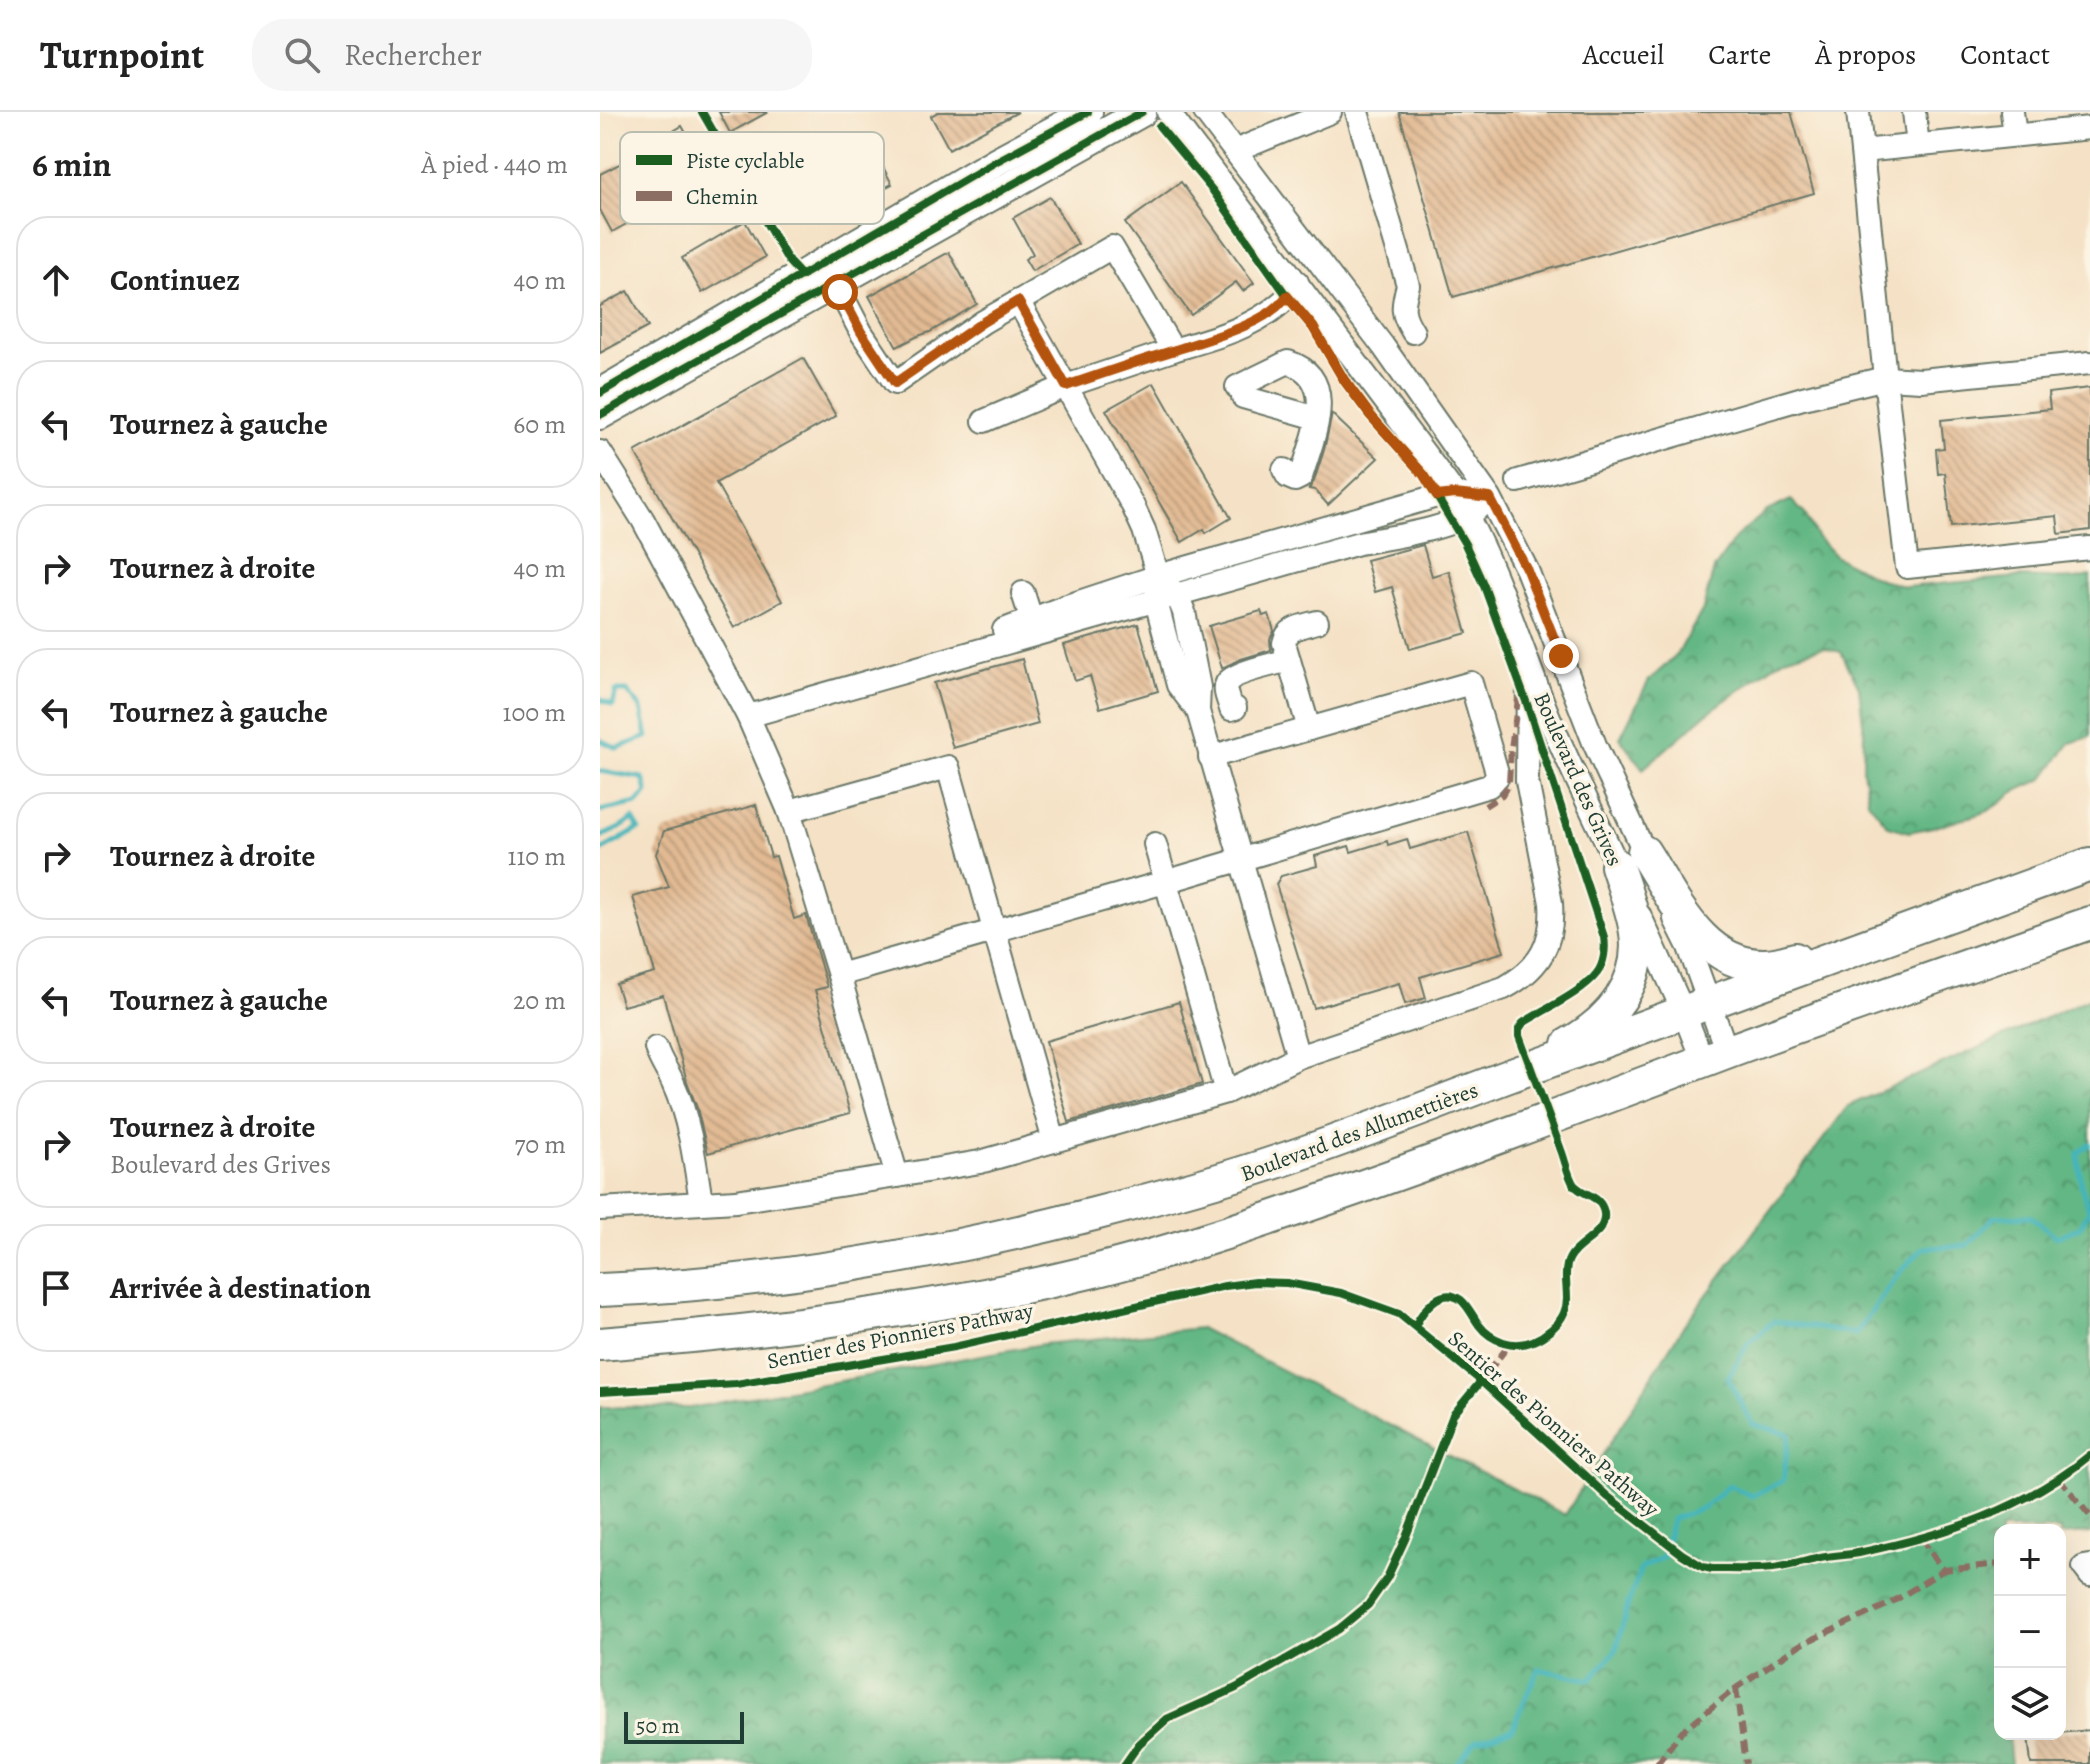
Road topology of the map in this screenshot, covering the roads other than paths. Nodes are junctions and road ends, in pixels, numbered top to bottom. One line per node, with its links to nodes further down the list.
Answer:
1 (1088, 112): 24 (main road)
2 (1142, 112): 16 (main road)
3 (1168, 112): 17 (street, Boulevard des Grives)
4 (1205, 112): 14 (street, Boulevard des Grives)
5 (1330, 112): 14 (street)
6 (1357, 112): 19 (street)
7 (1858, 112): 15 (street)
8 (1914, 112): 13 (street)
9 (1928, 112): 13 (street)
10 (2012, 112): 12 (street)
11 (2090, 128): 12 (street)
12 (2015, 135): 13 (street)
13 (1924, 144): 15 (street)
14 (1235, 151): 32 (street, Boulevard des Grives)
15 (1862, 151): 22 (street)
16 (835, 282): 18 (street); 26 (main road)
17 (1297, 282): 20 (street); 31 (street, Boulevard des Grives)
18 (1018, 301): 20 (street); 23 (street)
19 (1413, 332)
20 (1173, 350): 23 (street)
21 (2090, 363): 22 (street)
22 (1885, 378): 30 (street); 34 (street)
23 (1066, 386): 27 (street); 35 (street)
24 (600, 393)
25 (1319, 409): 25 (street); 29 (street)
26 (600, 415)
27 (984, 421)
28 (600, 452): 43 (street)
29 (1284, 470)
30 (1518, 481)
31 (1455, 494): 32 (street); 33 (street, Boulevard des Grives); 35 (street)
32 (1490, 498): 33 (street); 49 (street, Boulevard des Grives)
33 (1468, 517): 37 (street); 41 (street, Boulevard des Grives)
34 (2090, 548)
35 (1158, 576): 37 (street); 39 (street)
36 (1023, 593): 39 (street)
37 (1167, 598): 39 (street); 45 (street)
38 (1317, 622): 40 (street)
39 (1034, 627): 43 (street)
40 (1289, 660): 42 (street); 44 (street)
41 (1529, 664): 49 (street, Boulevard des Grives); 58 (street)
42 (1235, 708)
43 (748, 716): 46 (street)
44 (1309, 729): 45 (street); 48 (street)
45 (1210, 757): 48 (street)
46 (789, 811): 54 (street); 55 (street)
47 (1155, 844): 51 (street)
48 (1242, 859): 51 (street); 58 (street)
49 (1631, 859): 53 (highway); 56 (street, Boulevard des Grives); 56 (street, Boulevard des Grives); 60 (highway)
50 (2090, 864): 53 (highway, Boulevard des Allumettières)
51 (1165, 882): 54 (street); 61 (street)
52 (2090, 923): 59 (highway)
53 (1907, 930): 56 (highway, Boulevard des Allumettières)
54 (994, 931): 55 (street); 62 (street)
55 (839, 975): 63 (street)
56 (1697, 1009): 59 (street, Boulevard des Grives); 60 (highway, Boulevard des Allumettières)
57 (656, 1048): 64 (street)
58 (1298, 1057): 61 (street)
59 (1715, 1057): 67 (highway)
60 (1508, 1077): 66 (highway, Boulevard des Allumettières)
61 (1226, 1092): 62 (street)
62 (1054, 1141): 63 (street)
63 (897, 1176): 64 (street)
64 (701, 1202): 65 (street)
65 (600, 1209)
66 (600, 1290)
67 (600, 1344)
68 (2090, 1566): 69 (street)
69 (2090, 1575)

